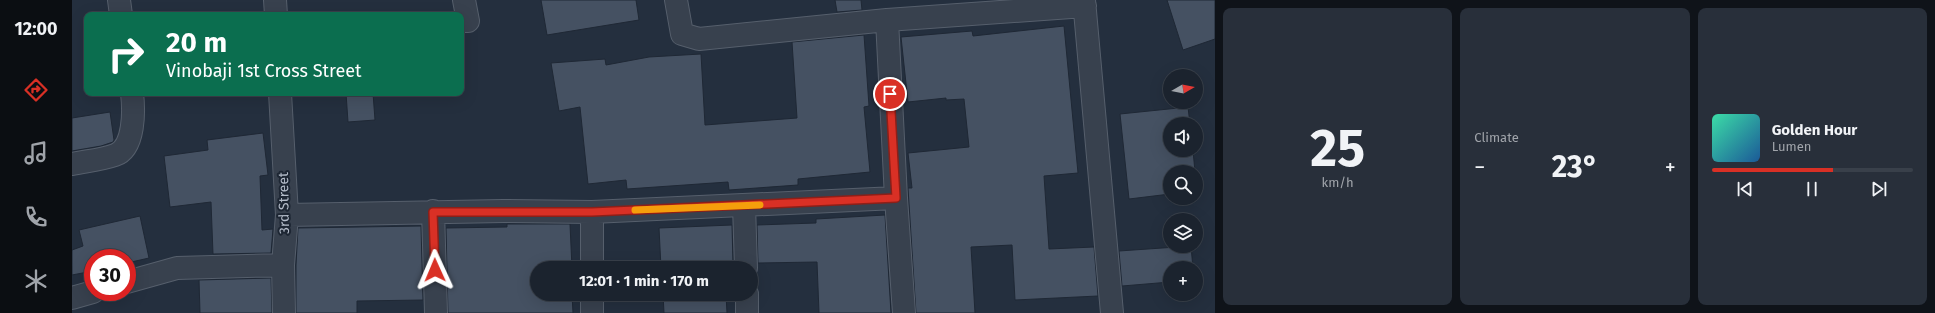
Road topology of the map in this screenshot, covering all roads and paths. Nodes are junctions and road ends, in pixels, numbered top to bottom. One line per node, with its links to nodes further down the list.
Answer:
1 (119, 0): 5 (street)
2 (275, 0): 6 (street)
3 (676, 0): 7 (street)
4 (1085, 3): 7 (street); 29 (street)
5 (121, 12)
6 (276, 12)
7 (887, 20): 11 (street)
8 (132, 96): 10 (street)
9 (280, 96): 15 (street, 3rd Street)
10 (72, 164)
11 (896, 198): 12 (street); 28 (street)
12 (744, 205): 14 (street); 17 (street)
13 (433, 212): 14 (street); 15 (street); 25 (street)
14 (592, 212): 16 (street)
15 (287, 215): 18 (street, 3rd Street)
16 (592, 261)
17 (746, 261)
18 (283, 265): 19 (street); 24 (street, 3rd Street)
19 (136, 279)
20 (84, 295): 21 (street)
21 (72, 298)
22 (592, 301): 26 (street)
23 (747, 301): 27 (street)
24 (284, 313)
25 (436, 313)
26 (592, 313)
27 (747, 313)
28 (904, 313)
29 (1112, 313)

